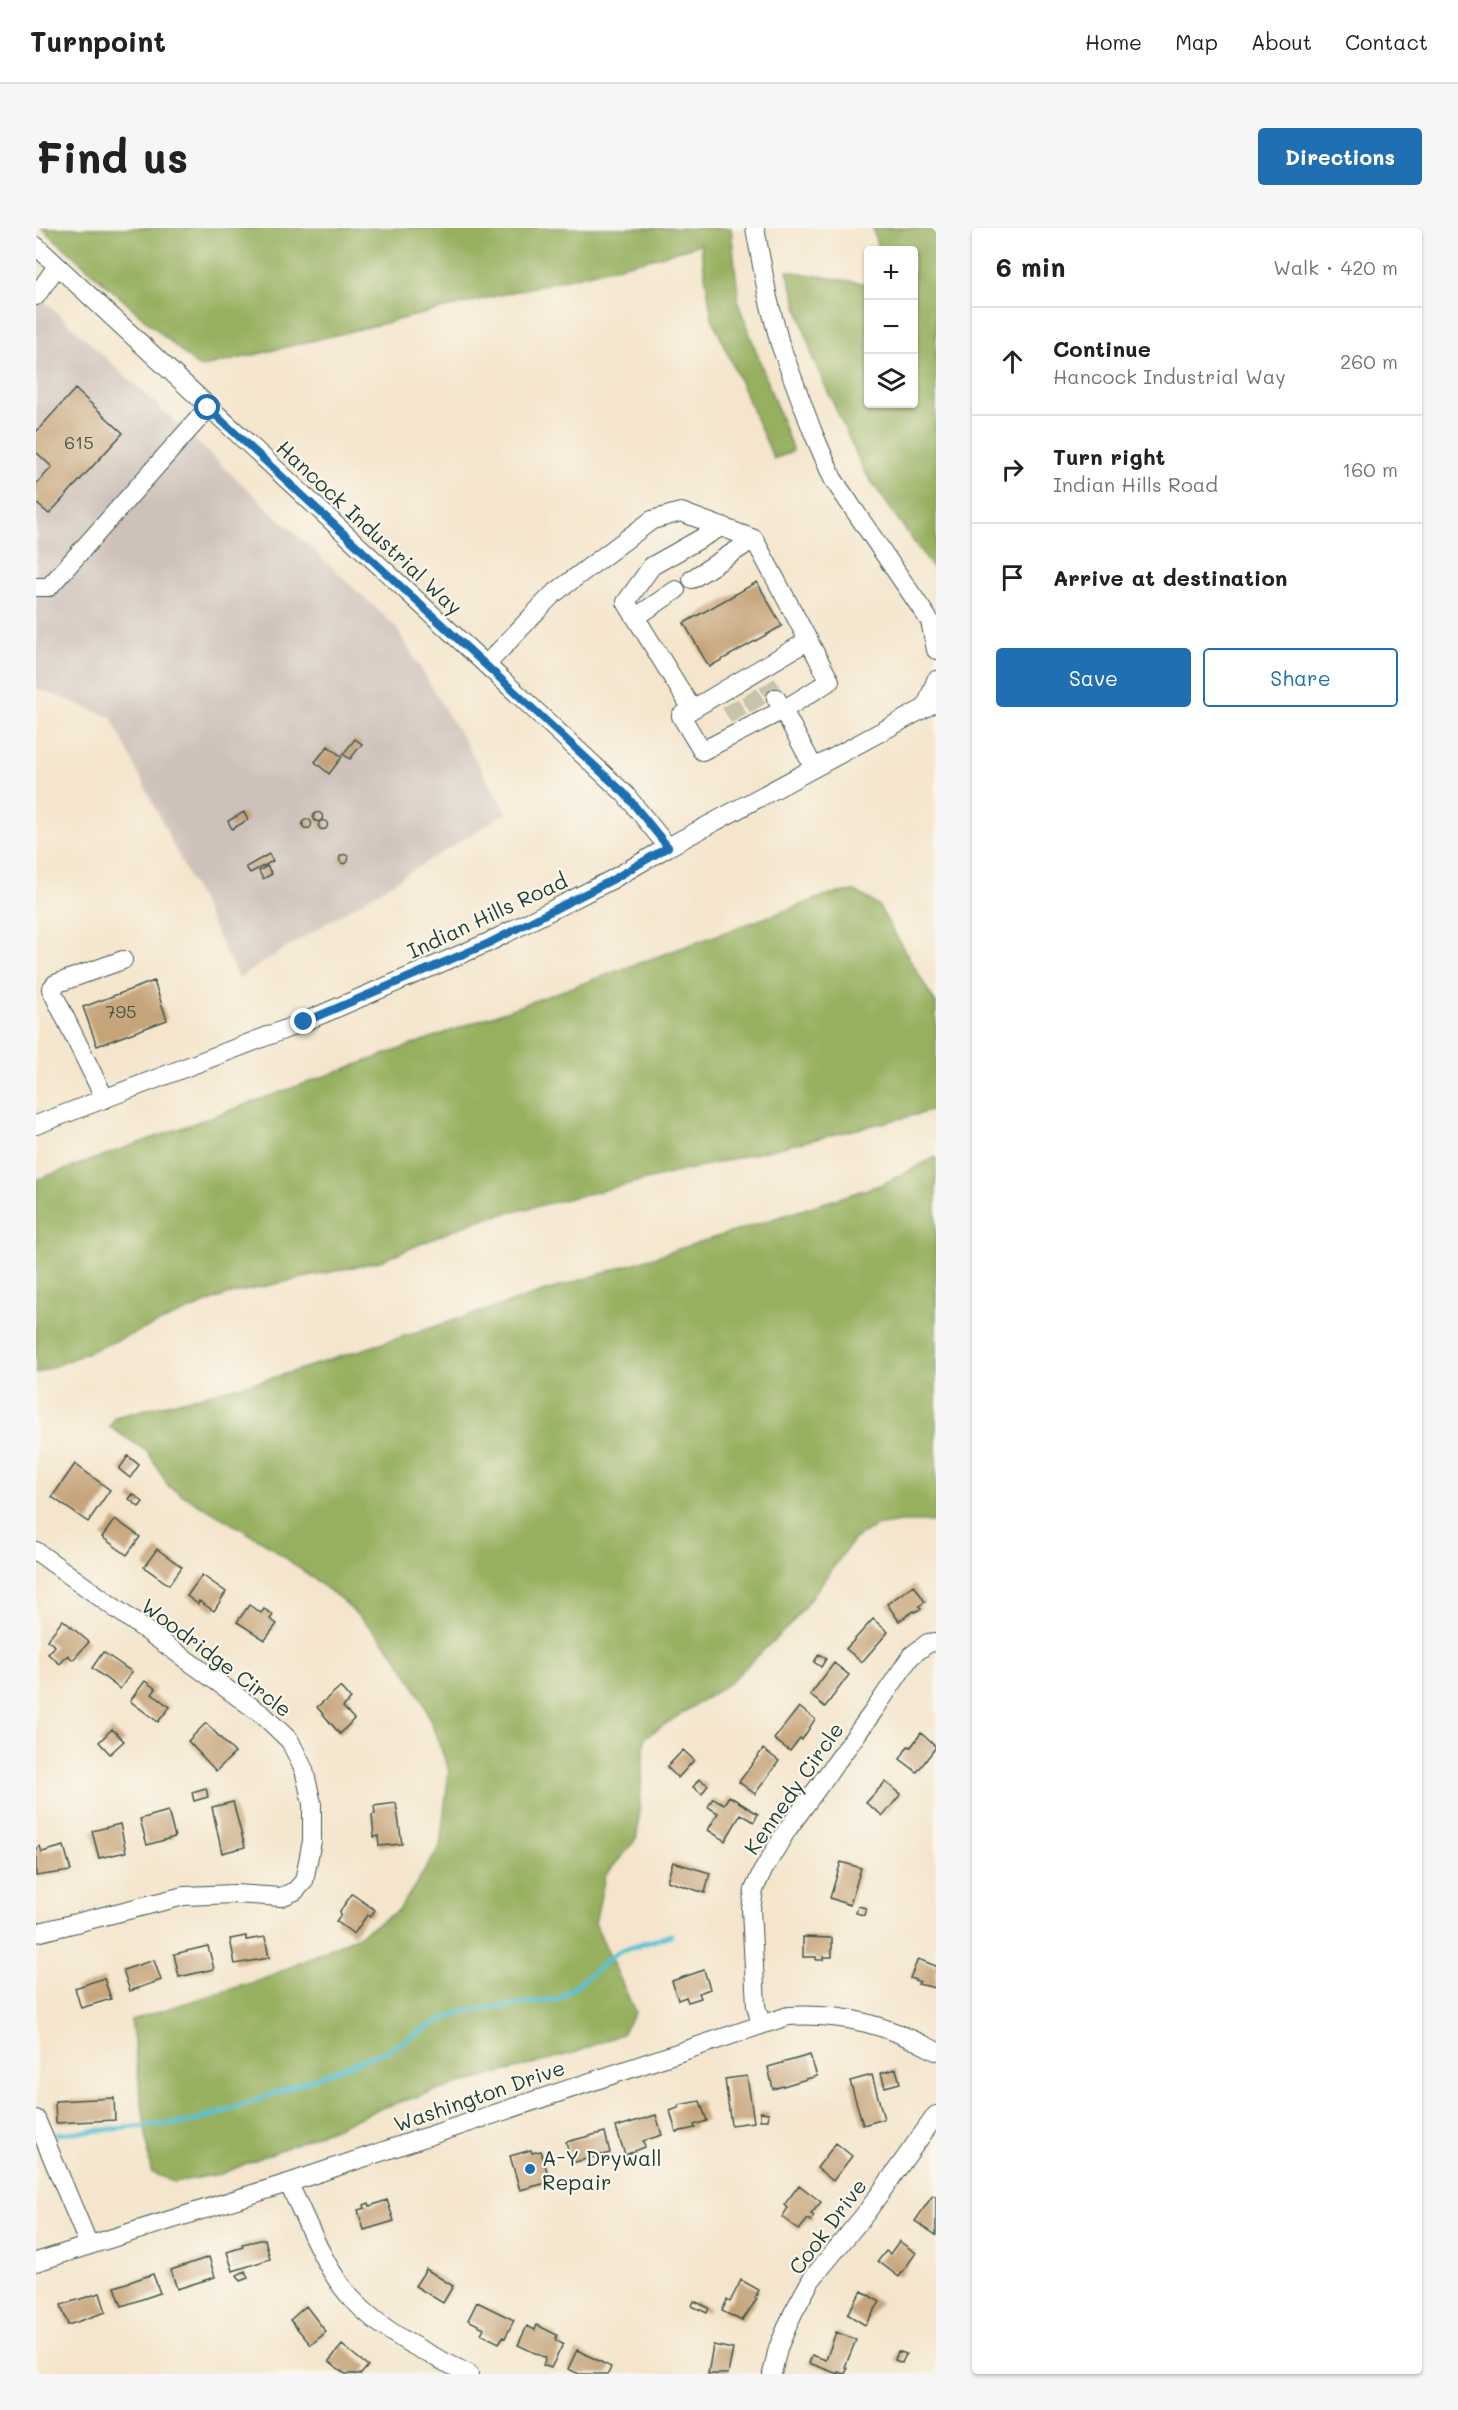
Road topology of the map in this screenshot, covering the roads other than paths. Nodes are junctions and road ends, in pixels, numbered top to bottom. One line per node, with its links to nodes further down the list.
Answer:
1 (754, 228): 12 (street)
2 (36, 246): 3 (street, Hancock Industrial Way)
3 (57, 266): 4 (street); 5 (street, Hancock Industrial Way)
4 (36, 296)
5 (208, 408): 9 (street); 15 (street, Hancock Industrial Way)
6 (723, 526): 7 (street); 11 (street); 15 (street)
7 (754, 538): 8 (street); 13 (street)
8 (692, 579)
9 (36, 587)
10 (676, 590): 11 (street)
11 (636, 617): 20 (street)
12 (933, 625): 14 (street)
13 (809, 640): 17 (street); 17 (street)
14 (936, 650)
15 (486, 665): 22 (street, Hancock Industrial Way)
16 (936, 680): 19 (street)
17 (771, 690): 18 (street); 18 (street); 21 (street)
18 (753, 700): 20 (street); 20 (street)
19 (931, 704): 21 (street, Indian Hills Road)
20 (692, 709)
21 (814, 768): 22 (street, Indian Hills Road)
22 (668, 847): 24 (street, Indian Hills Road)
23 (123, 960): 24 (street)
24 (105, 1099): 25 (street, Indian Hills Road)
25 (36, 1125)
26 (36, 1551): 28 (street, Woodridge Circle)
27 (936, 1642): 29 (street, Kennedy Circle)
28 (36, 1933)
29 (761, 2024): 30 (street, Washington Drive); 33 (street, Washington Drive)
30 (936, 2051)
31 (936, 2115): 37 (street, Cook Drive)
32 (36, 2120): 34 (street)
33 (288, 2183): 34 (street, Washington Drive); 36 (street)
34 (89, 2245): 35 (street, Washington Drive)
35 (36, 2262)
36 (469, 2374)
37 (772, 2374)

